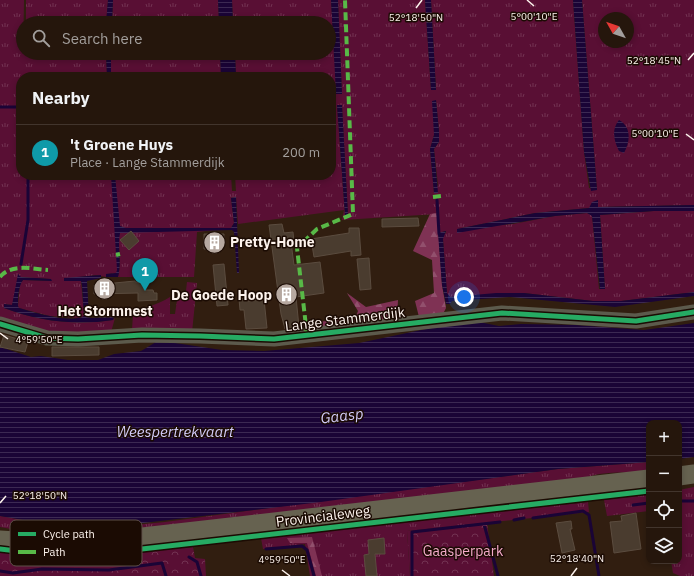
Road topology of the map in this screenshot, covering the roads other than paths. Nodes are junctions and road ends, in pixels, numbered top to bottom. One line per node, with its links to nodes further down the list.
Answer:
1 (694, 312): 2 (street, Lange Stammerdijk)
2 (0, 324)
3 (694, 474): 4 (main road)
4 (682, 476)
5 (646, 479): 8 (main road, Provincialeweg)
6 (0, 531): 7 (main road, Provincialeweg)
7 (10, 533)
8 (142, 537)
9 (0, 540): 10 (main road, Provincialeweg)
10 (10, 541)

